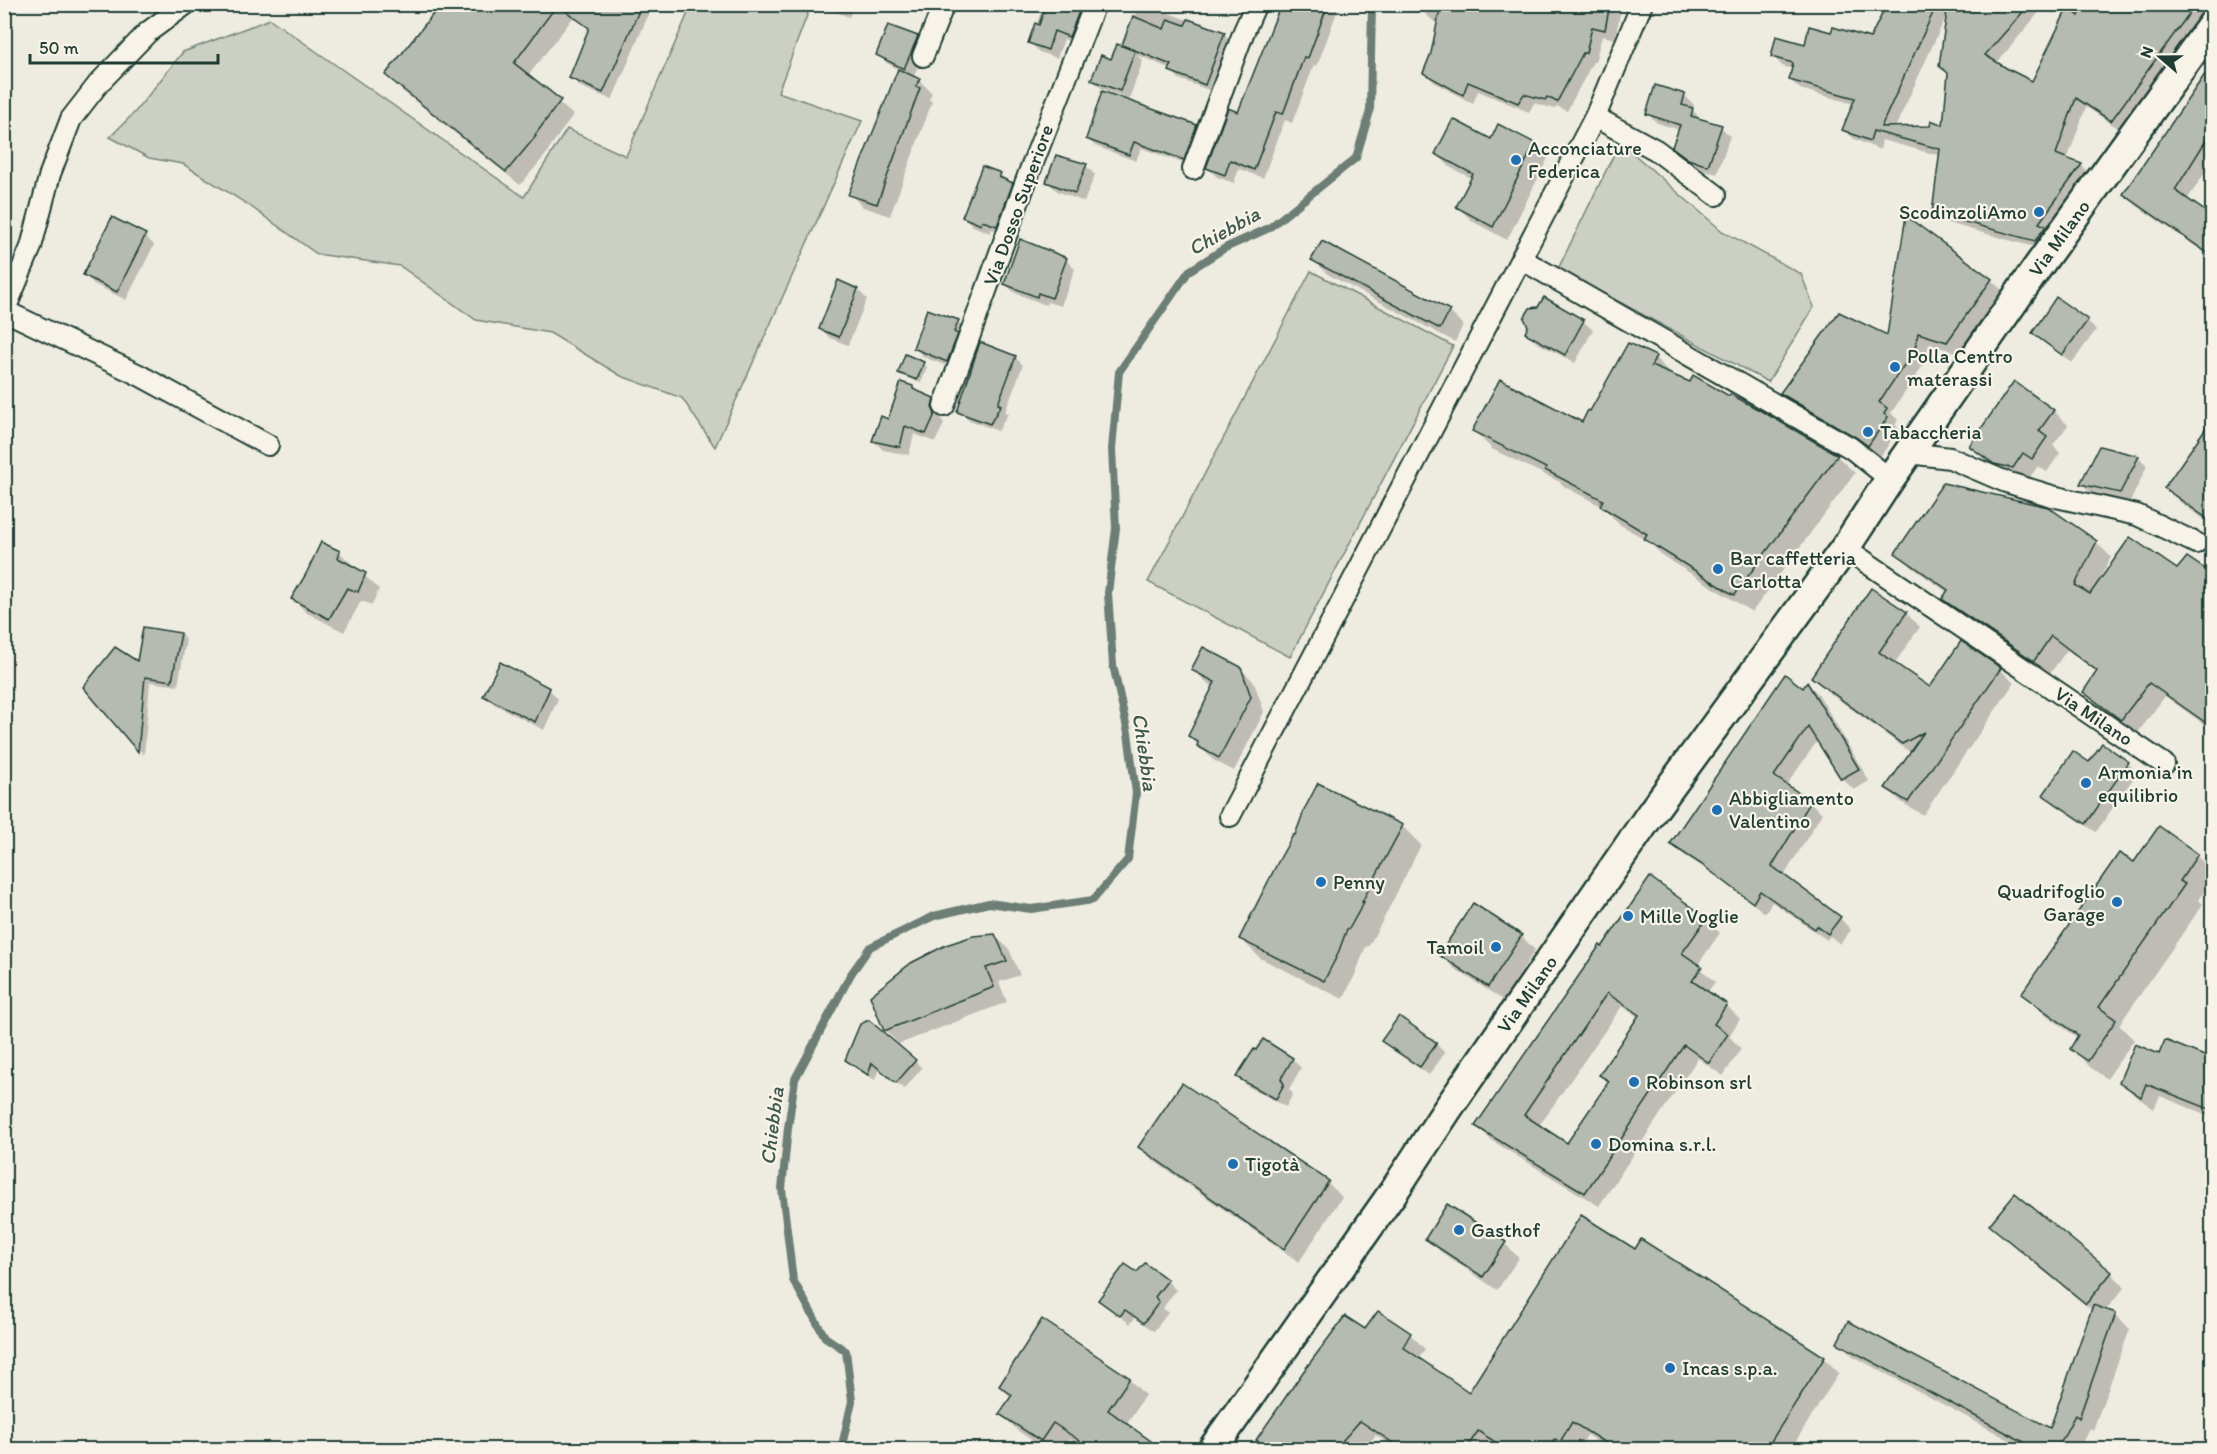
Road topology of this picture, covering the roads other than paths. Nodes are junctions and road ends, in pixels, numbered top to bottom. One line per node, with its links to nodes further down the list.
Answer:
1 (186, 4): 12 (street)
2 (944, 4): 7 (street)
3 (1095, 4): 13 (street, Via Dosso Superiore)
4 (1256, 4): 9 (street)
5 (1642, 4): 8 (street)
6 (2212, 25): 15 (main road, Via Milano)
7 (923, 56)
8 (1595, 117): 10 (street); 11 (street)
9 (1192, 169)
10 (1716, 195)
11 (1521, 259): 16 (street); 20 (street)
12 (5, 311): 14 (street)
13 (944, 406)
14 (268, 445)
15 (1909, 453): 16 (main road, Via Milano); 17 (street)
16 (1890, 479): 18 (main road, Via Milano)
17 (2196, 543)
18 (1845, 548): 19 (street, Via Milano); 21 (main road, Via Milano)
19 (2164, 764)
20 (1230, 816)
21 (1214, 1448)

